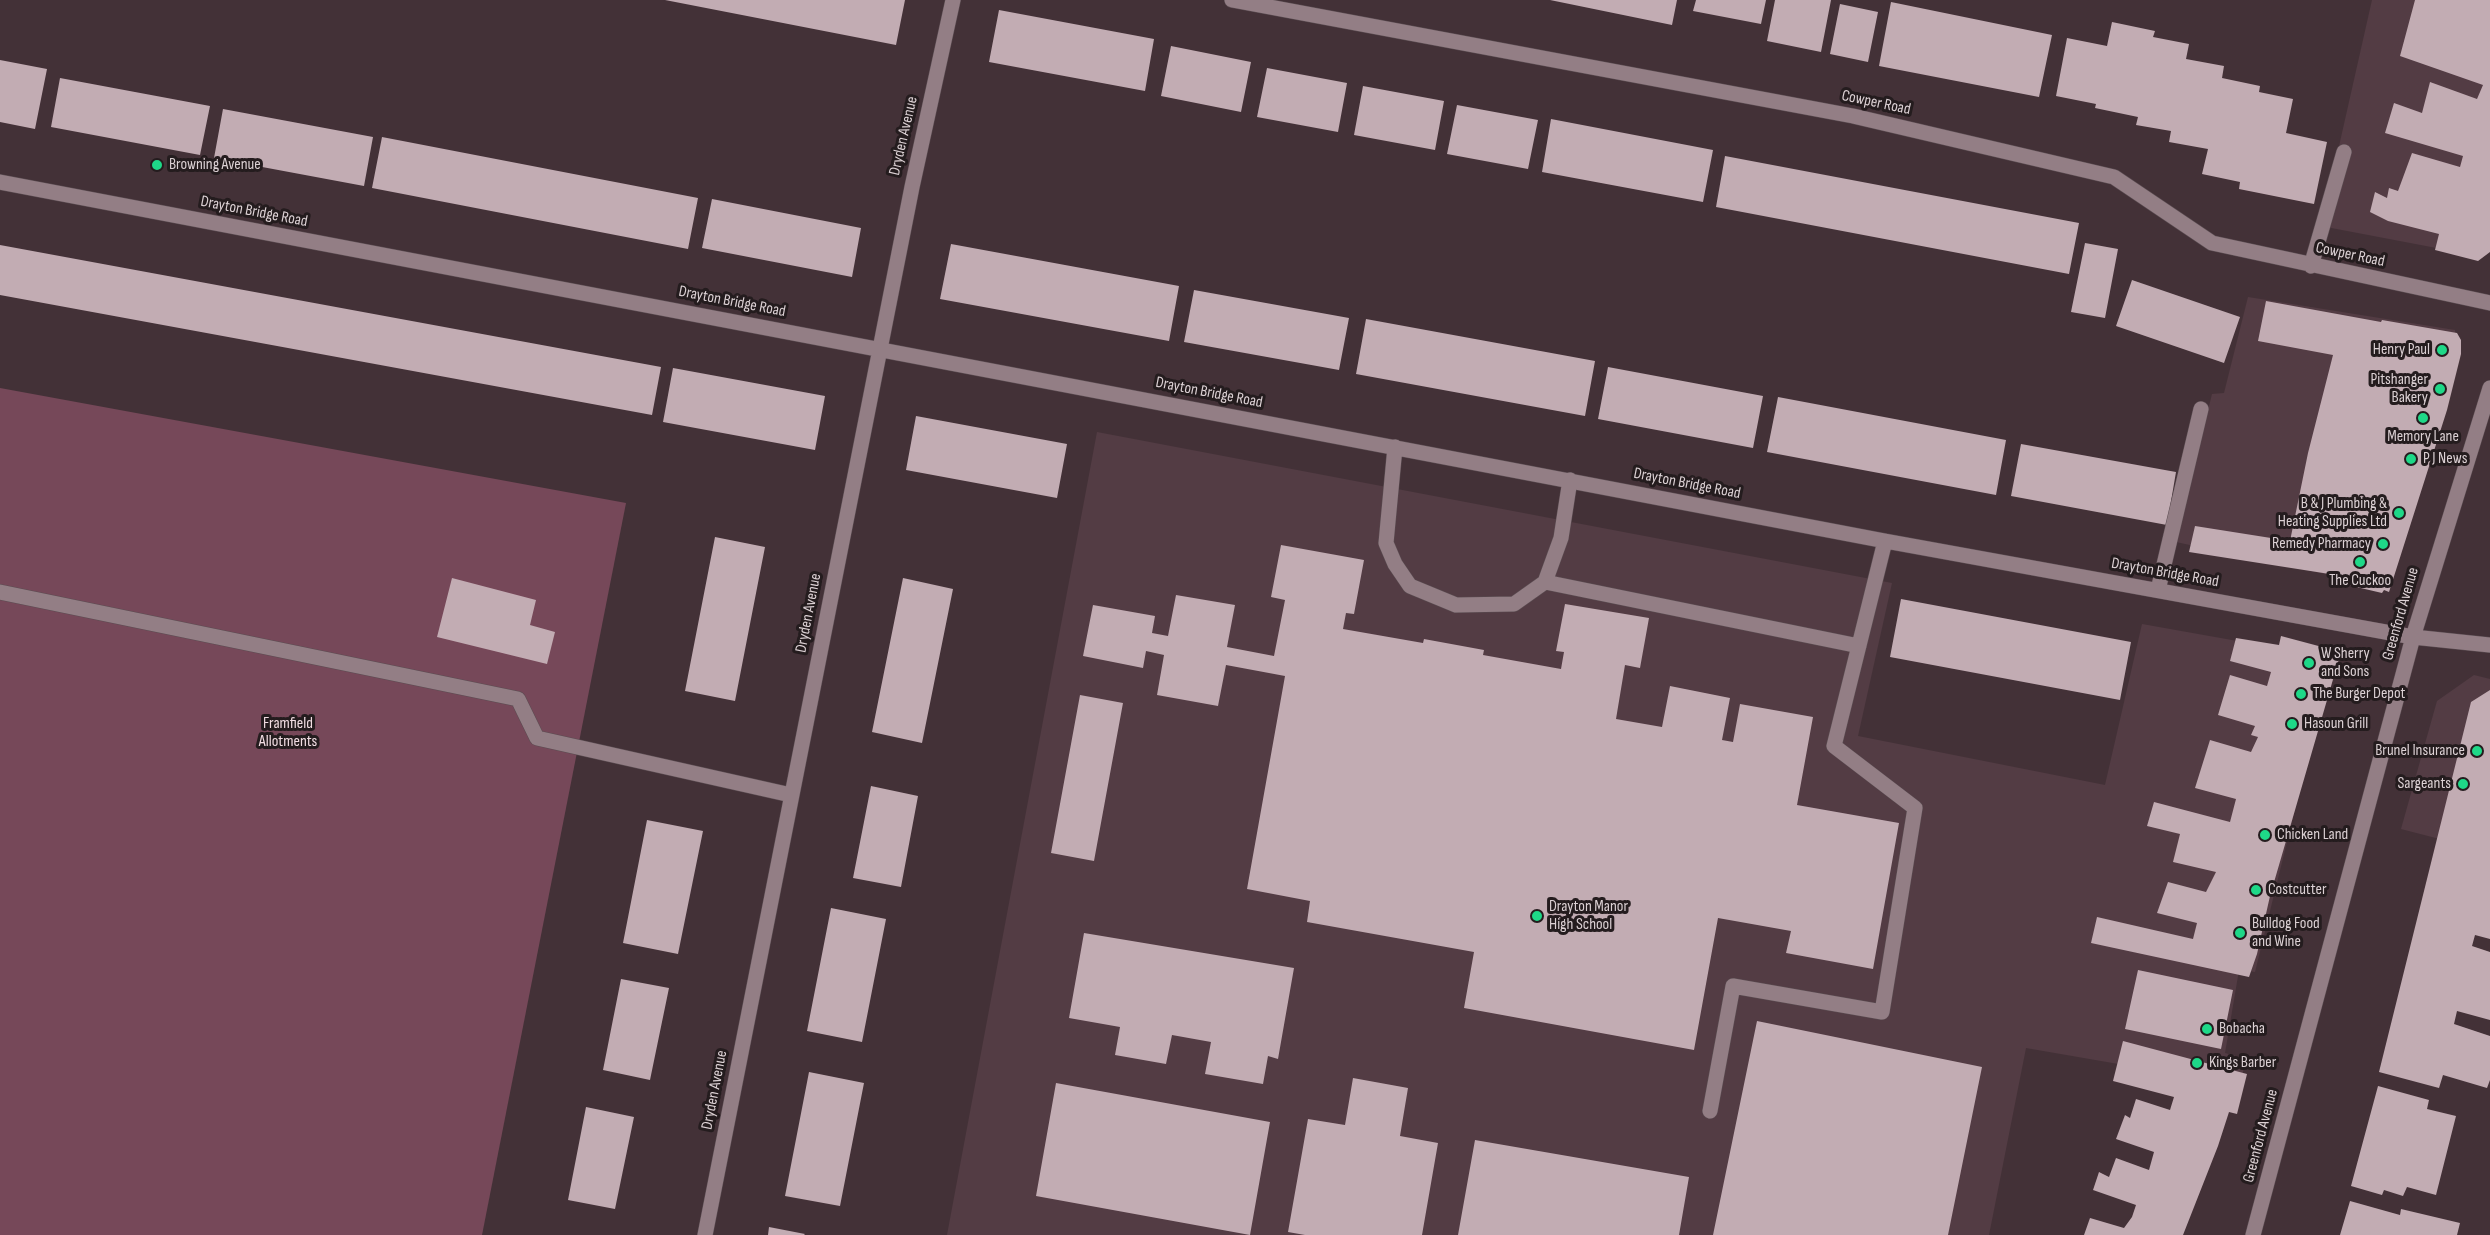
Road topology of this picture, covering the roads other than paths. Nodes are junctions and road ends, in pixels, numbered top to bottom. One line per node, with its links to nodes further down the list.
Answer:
1 (954, 0): 7 (street, Dryden Avenue)
2 (1232, 0): 5 (street, Cowper Road)
3 (2343, 152): 5 (street)
4 (0, 182): 7 (street, Drayton Bridge Road)
5 (2312, 266): 6 (street, Cowper Road)
6 (2490, 303)
7 (879, 348): 10 (street, Drayton Bridge Road); 19 (street, Dryden Avenue)
8 (2490, 388): 16 (street, Greenford Avenue)
9 (2201, 409): 14 (street)
10 (1395, 447): 11 (street, Drayton Bridge Road); 13 (street)
11 (1570, 480): 12 (street, Drayton Bridge Road); 13 (street)
12 (1885, 541): 14 (street, Drayton Bridge Road); 18 (street)
13 (1545, 582): 18 (street)
14 (2158, 590): 16 (street, Drayton Bridge Road)
15 (0, 592): 19 (street)
16 (2413, 637): 17 (street, Drayton Bridge Road); 22 (street, Greenford Avenue)
17 (2490, 645)
18 (1859, 646): 20 (street)
19 (791, 795): 21 (street, Dryden Avenue)
20 (1710, 1111)
21 (705, 1235)
22 (2253, 1235)

